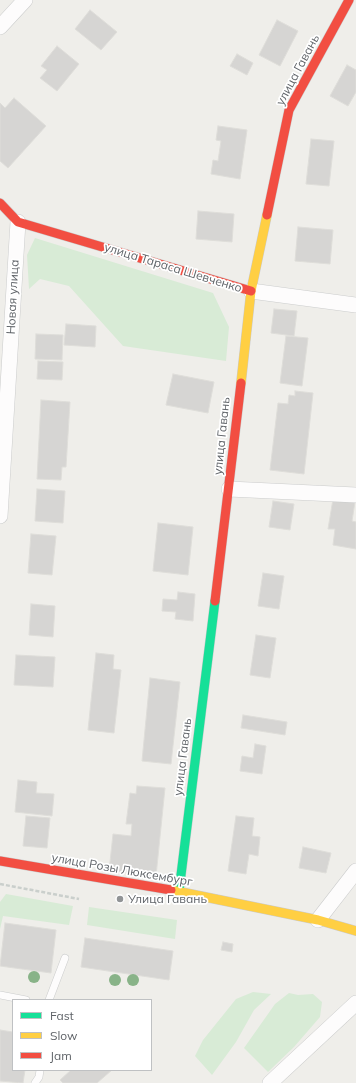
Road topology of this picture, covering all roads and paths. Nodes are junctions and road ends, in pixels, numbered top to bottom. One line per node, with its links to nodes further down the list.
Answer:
1 (26, 0): 3 (street)
2 (348, 0): 6 (street, улица Гавань)
3 (0, 27)
4 (0, 203): 5 (street, улица Тараса Шевченко)
5 (18, 222): 6 (street, улица Тараса Шевченко); 10 (street, Новая улица)
6 (250, 291): 7 (street, улица Тараса Шевченко); 8 (street, улица Гавань)
7 (356, 305)
8 (229, 489): 9 (street); 14 (street, улица Гавань)
9 (356, 495)
10 (0, 516)
11 (0, 861): 14 (street, улица Розы Люксембург)
12 (356, 871): 16 (street)
13 (0, 884): 15 (path)
14 (179, 891): 16 (street, улица Розы Люксембург)
15 (79, 899)
16 (318, 920): 17 (street, улица Розы Люксембург)
17 (356, 931)
18 (64, 958): 21 (lane)
19 (0, 995): 20 (lane)
20 (21, 999)
21 (49, 999)
22 (356, 1003): 24 (street)
23 (40, 1071): 25 (lane)
24 (272, 1082)
25 (35, 1083)

